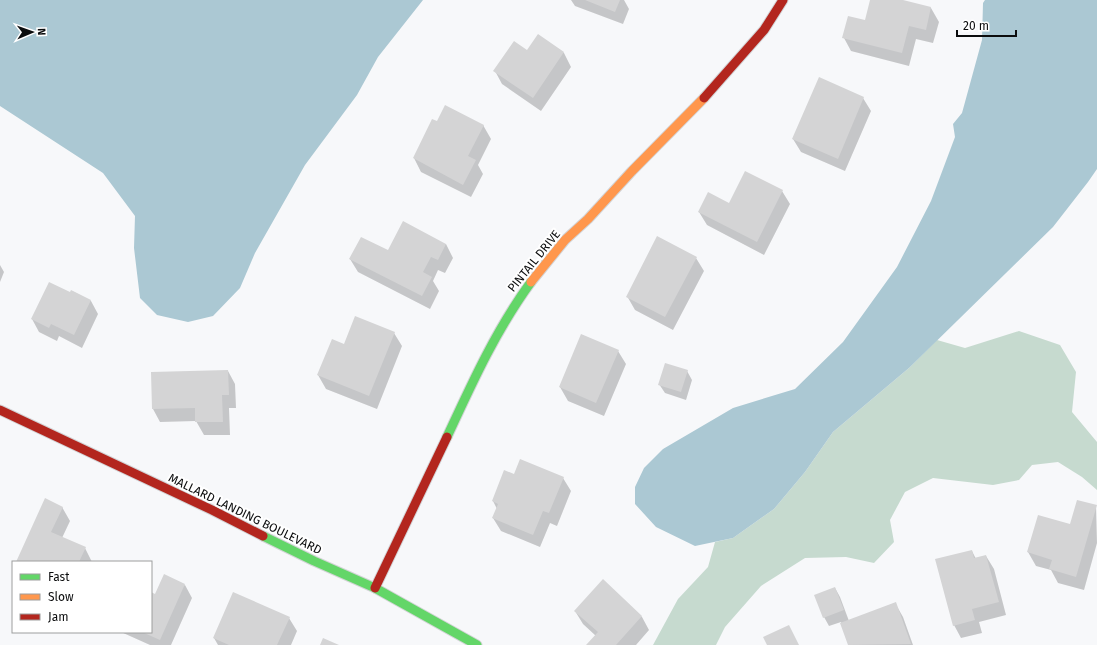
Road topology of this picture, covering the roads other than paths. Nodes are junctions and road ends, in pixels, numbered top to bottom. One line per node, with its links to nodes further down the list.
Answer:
1 (783, 0): 3 (street, PINTAIL DRIVE)
2 (0, 410): 3 (street, MALLARD LANDING BOULEVARD)
3 (375, 588): 4 (street, MALLARD LANDING BOULEVARD)
4 (477, 645)

